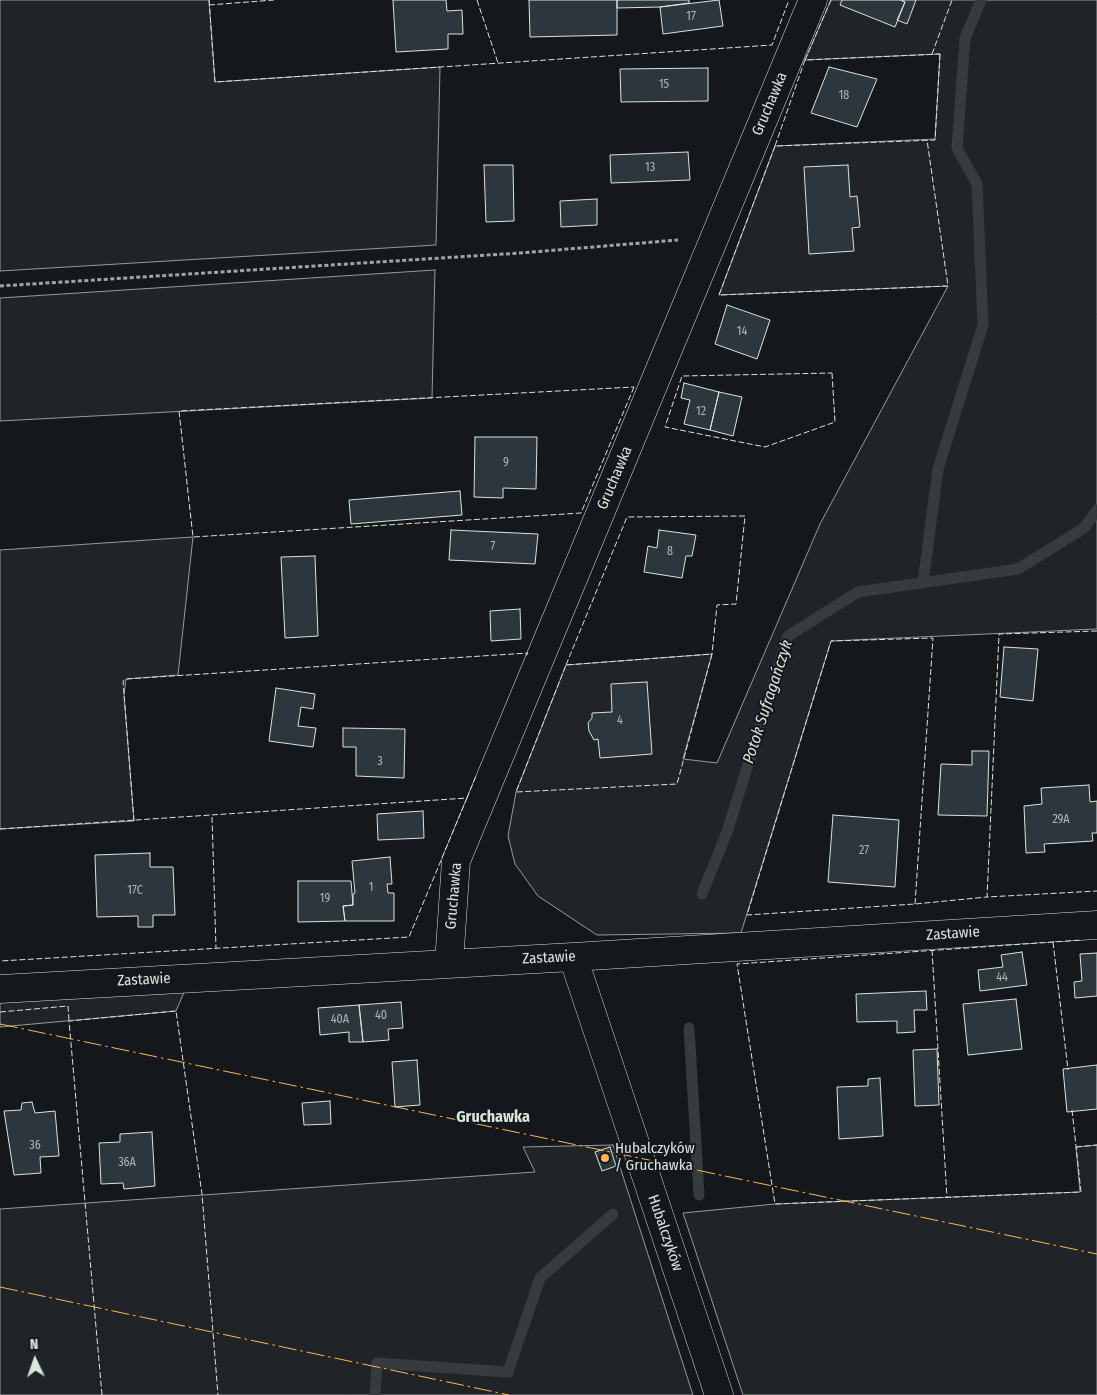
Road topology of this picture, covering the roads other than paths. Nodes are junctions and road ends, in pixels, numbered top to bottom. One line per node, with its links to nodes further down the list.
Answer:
1 (813, 0): 4 (street, Gruchawka)
2 (1097, 925): 3 (street, Zastawie)
3 (572, 957): 4 (street, Zastawie); 6 (street, Hubalczyków)
4 (449, 963): 5 (street, Zastawie)
5 (0, 988)
6 (719, 1395)

